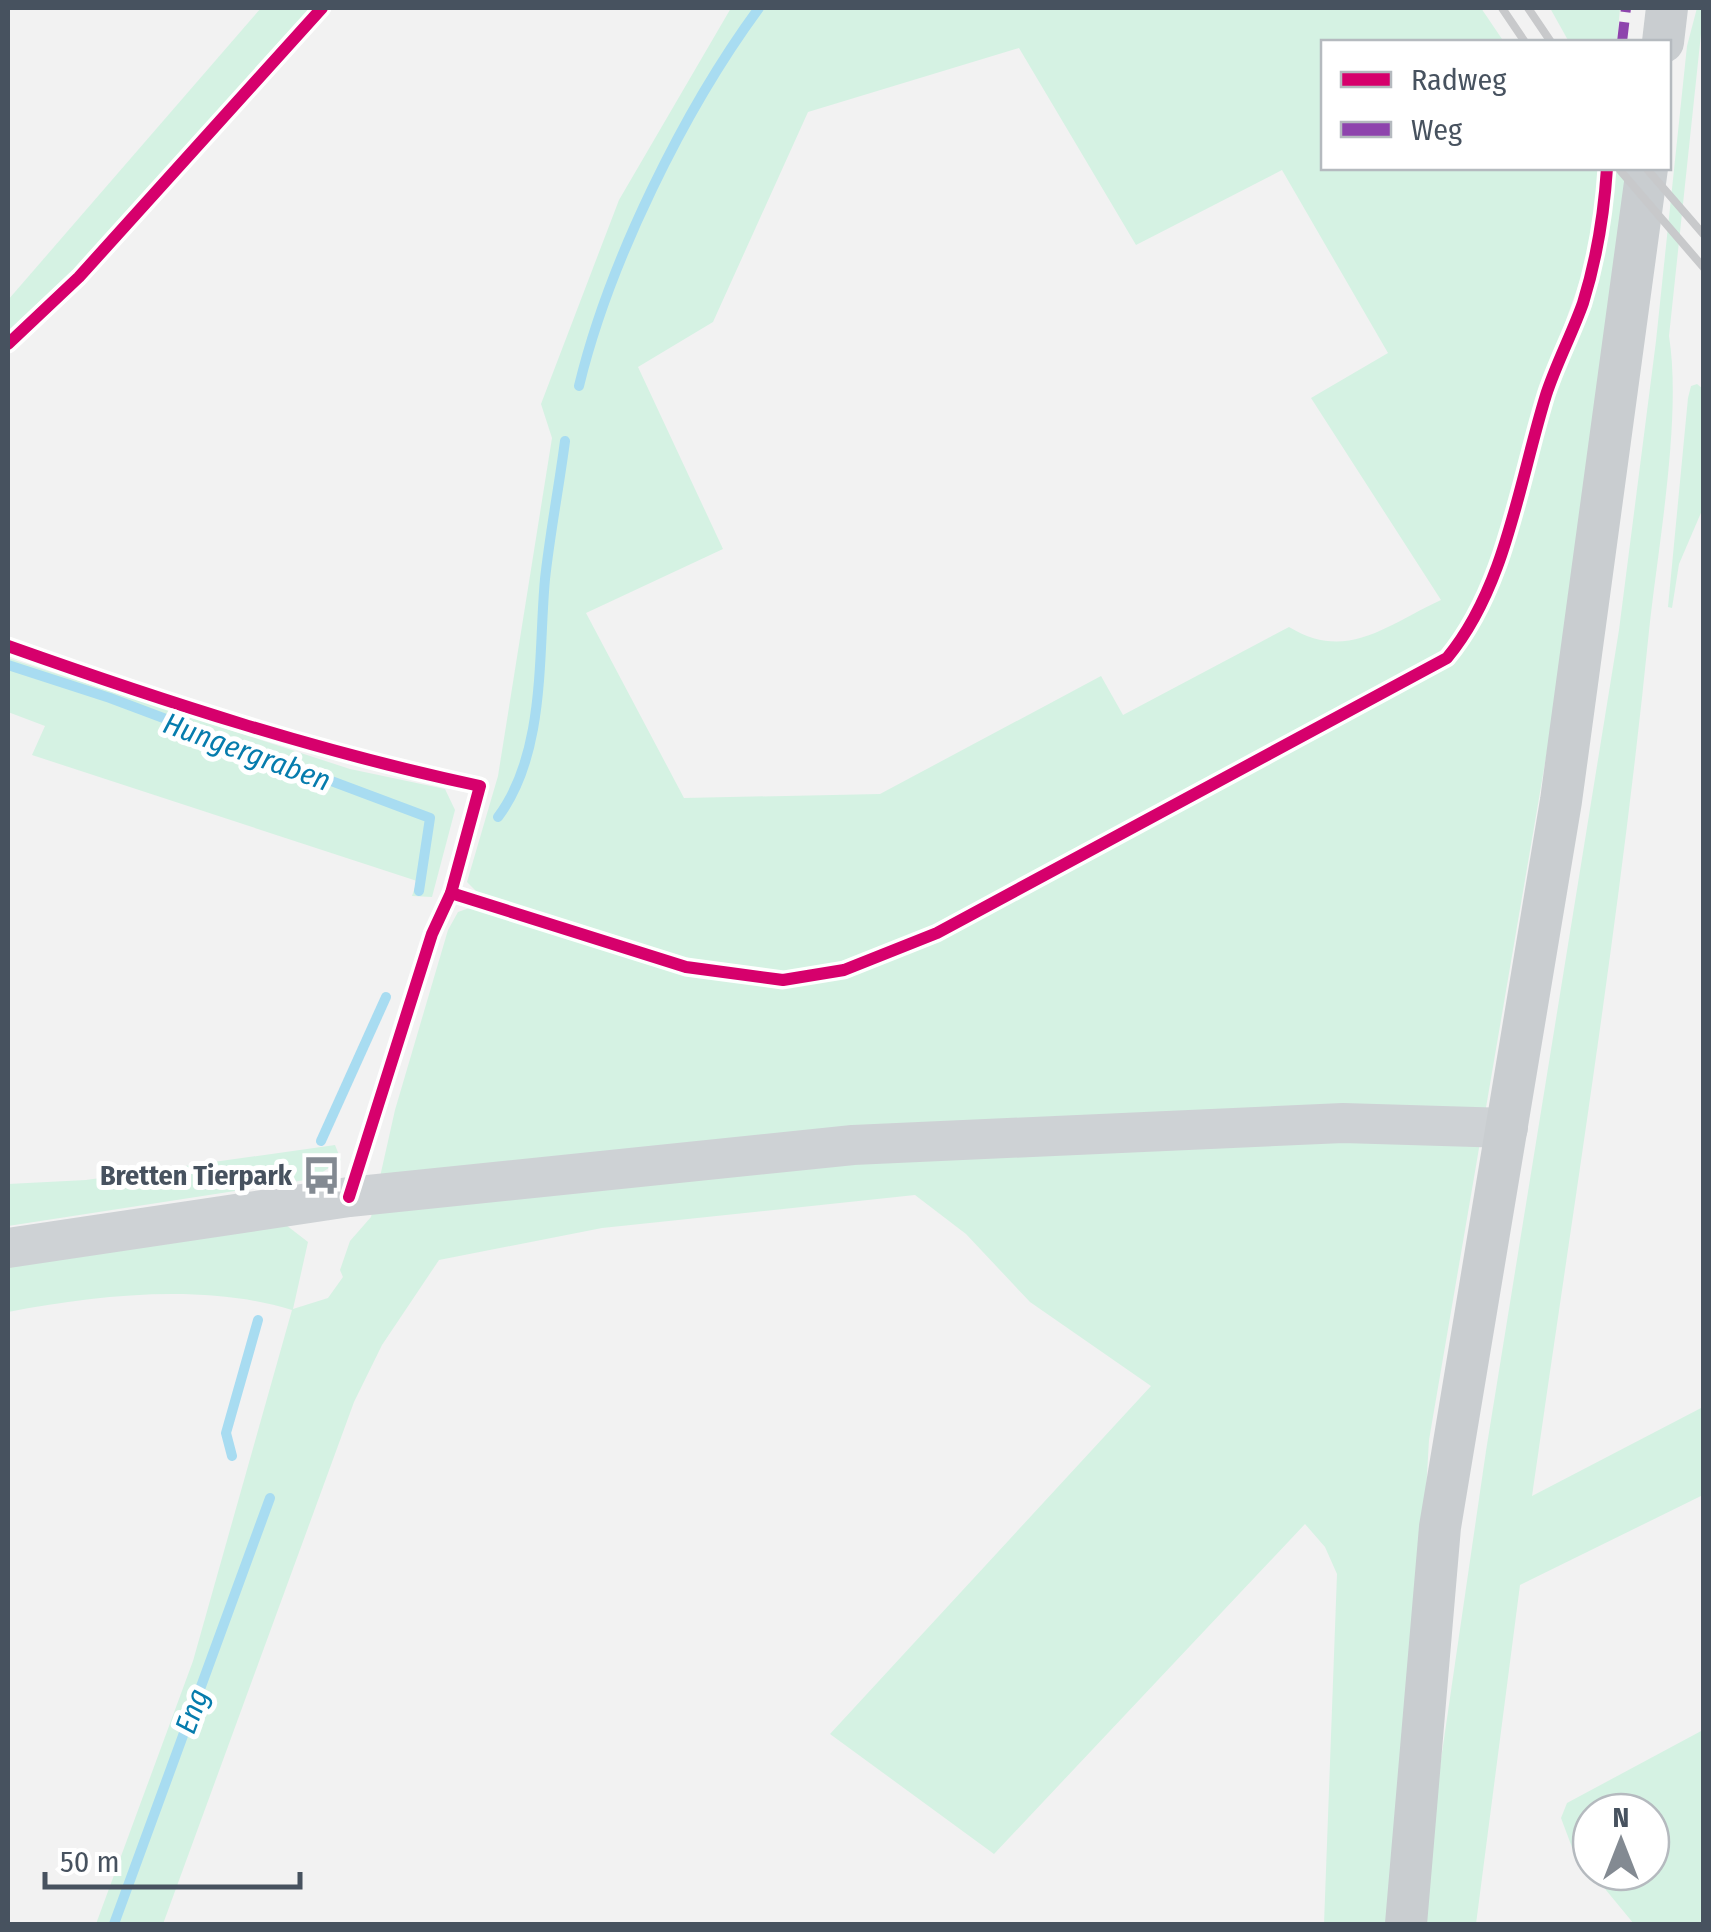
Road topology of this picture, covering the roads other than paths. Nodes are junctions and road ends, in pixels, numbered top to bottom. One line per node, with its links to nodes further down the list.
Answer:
1 (1667, 8): 2 (main road)
2 (1663, 40)
3 (1647, 170): 4 (main road)
4 (1508, 1128): 5 (street); 6 (main road)
5 (8, 1248)
6 (1406, 1924)

